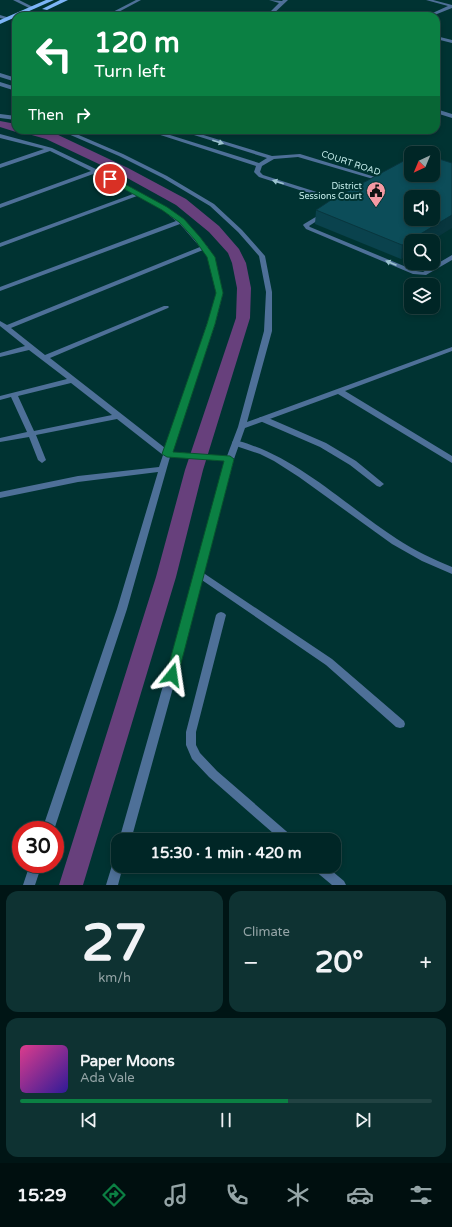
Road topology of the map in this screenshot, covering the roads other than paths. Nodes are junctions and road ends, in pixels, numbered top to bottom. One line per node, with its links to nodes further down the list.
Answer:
1 (15, 0): 9 (street)
2 (48, 0): 9 (main road)
3 (64, 0): 11 (main road)
4 (139, 0): 12 (street)
5 (271, 0): 7 (street)
6 (428, 0): 8 (street)
7 (285, 1): 13 (street)
8 (452, 6): 14 (street)
9 (33, 8): 10 (main road)
10 (24, 12)
11 (38, 12)
12 (115, 12)
13 (273, 12)
14 (438, 12)
15 (0, 16): 17 (street)
16 (12, 17): 17 (main road)
17 (8, 19): 18 (main road)
18 (0, 22)
19 (440, 38): 20 (street)
20 (452, 42)
21 (0, 74): 22 (street)
22 (12, 78)
23 (0, 84): 24 (street)
24 (12, 88)
25 (440, 112): 27 (street)
26 (0, 116): 28 (street)
27 (452, 116)
28 (12, 118)
29 (71, 134): 64 (street)
30 (161, 134): 35 (street)
31 (194, 134): 34 (street, COURT ROAD, one-way to 34)
32 (0, 136): 33 (street)
33 (50, 149): 36 (street); 37 (street)
34 (272, 158): 35 (street, COURT ROAD); 39 (street, COURT ROAD)
35 (259, 165): 43 (street, one-way to 35)
36 (0, 166)
37 (96, 171): 41 (street); 44 (street)
38 (389, 177): 39 (street)
39 (382, 181): 40 (street, COURT ROAD)
40 (376, 184)
41 (138, 194): 47 (street); 48 (street)
42 (348, 199): 43 (street)
43 (342, 202): 45 (street)
44 (0, 206)
45 (336, 206)
46 (329, 210): 50 (street, one-way to 46)
47 (181, 221): 49 (street); 51 (street)
48 (0, 245)
49 (205, 247): 53 (street); 68 (street)
50 (452, 257)
51 (0, 289)
52 (166, 307): 57 (street)
53 (3, 325): 54 (street)
54 (31, 347): 56 (street); 57 (street)
55 (452, 349): 59 (street)
56 (0, 355)
57 (44, 358): 58 (street)
58 (73, 380): 60 (street); 62 (street)
59 (339, 391): 63 (street); 71 (street)
60 (14, 395): 61 (street); 65 (street)
61 (0, 398)
62 (118, 416): 65 (street); 68 (street)
63 (263, 419): 64 (street); 73 (street)
64 (242, 426): 67 (street)
65 (32, 434): 66 (street); 70 (street)
66 (0, 440)
67 (236, 443): 69 (street); 75 (street)
68 (167, 454): 69 (street); 72 (street)
69 (230, 459): 76 (street)
70 (42, 460)
71 (452, 460)
72 (164, 469): 74 (street); 79 (street)
73 (380, 484)
74 (0, 495)
75 (452, 571)
76 (199, 574): 78 (street); 80 (street)
77 (221, 615): 81 (street)
78 (400, 724)
79 (51, 821)
80 (127, 833)
81 (281, 833)
82 (33, 873): 85 (street)
83 (115, 873): 86 (street)
84 (326, 873): 87 (street)
85 (29, 885)
86 (112, 885)
87 (340, 885)

